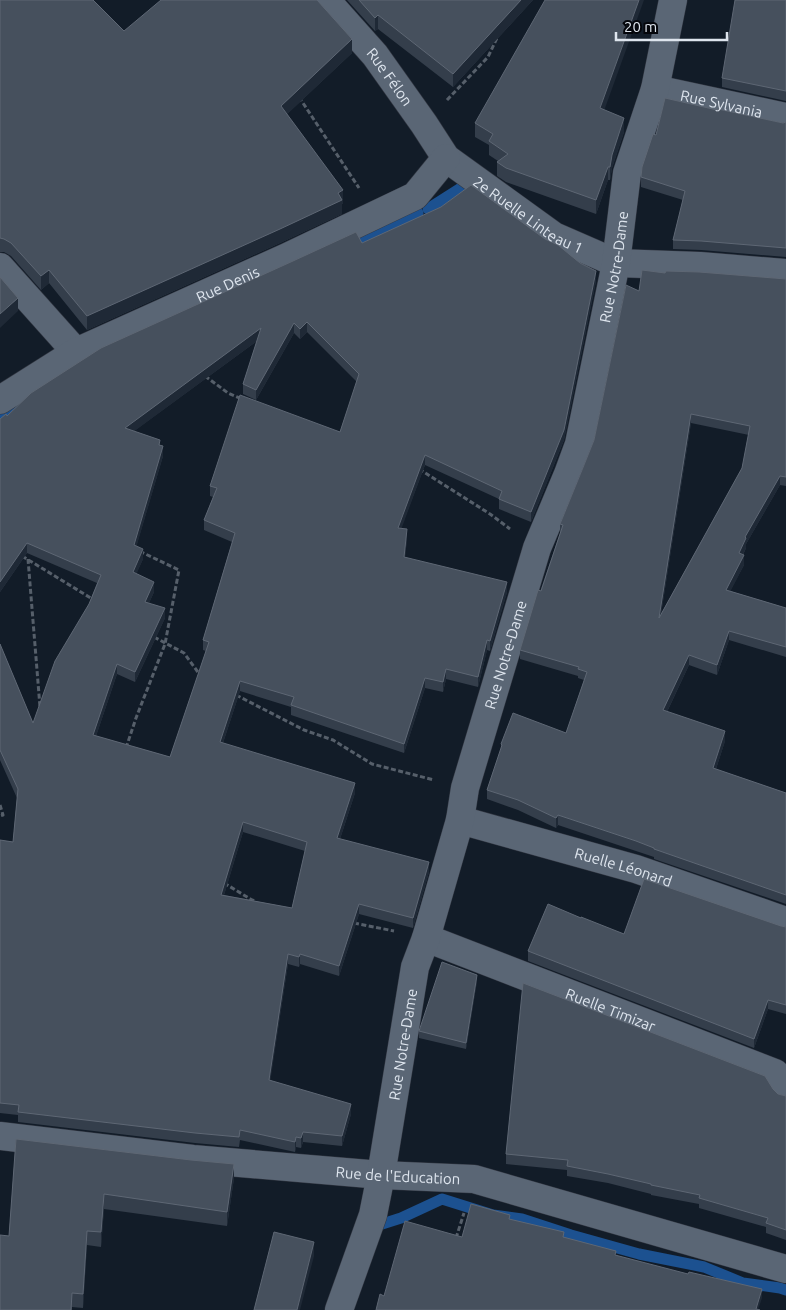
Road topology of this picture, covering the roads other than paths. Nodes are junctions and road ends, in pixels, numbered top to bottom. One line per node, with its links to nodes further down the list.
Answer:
1 (326, 0): 5 (street, Rue Félon)
2 (673, 0): 3 (street, Rue Notre-Dame)
3 (655, 89): 4 (street, Rue Sylvania); 6 (street, Rue Notre-Dame)
4 (786, 117)
5 (446, 158): 6 (street, 2e Ruelle Linteau 1); 9 (street, Rue Denis)
6 (616, 263): 8 (street); 11 (street, Rue Notre-Dame)
7 (0, 267): 9 (street)
8 (786, 273)
9 (76, 352): 10 (street, Rue Denis)
10 (0, 400)
11 (460, 820): 12 (street, Ruelle Léonard); 13 (street, Rue Notre-Dame)
12 (786, 921)
13 (426, 938): 14 (street, Ruelle Timizar); 16 (street, Rue Notre-Dame)
14 (786, 1090)
15 (0, 1136): 16 (street, Rue de l'Education)
16 (381, 1175): 17 (street, Rue de l'Education); 18 (street, Rue Notre-Dame)
17 (786, 1269)
18 (340, 1310)

